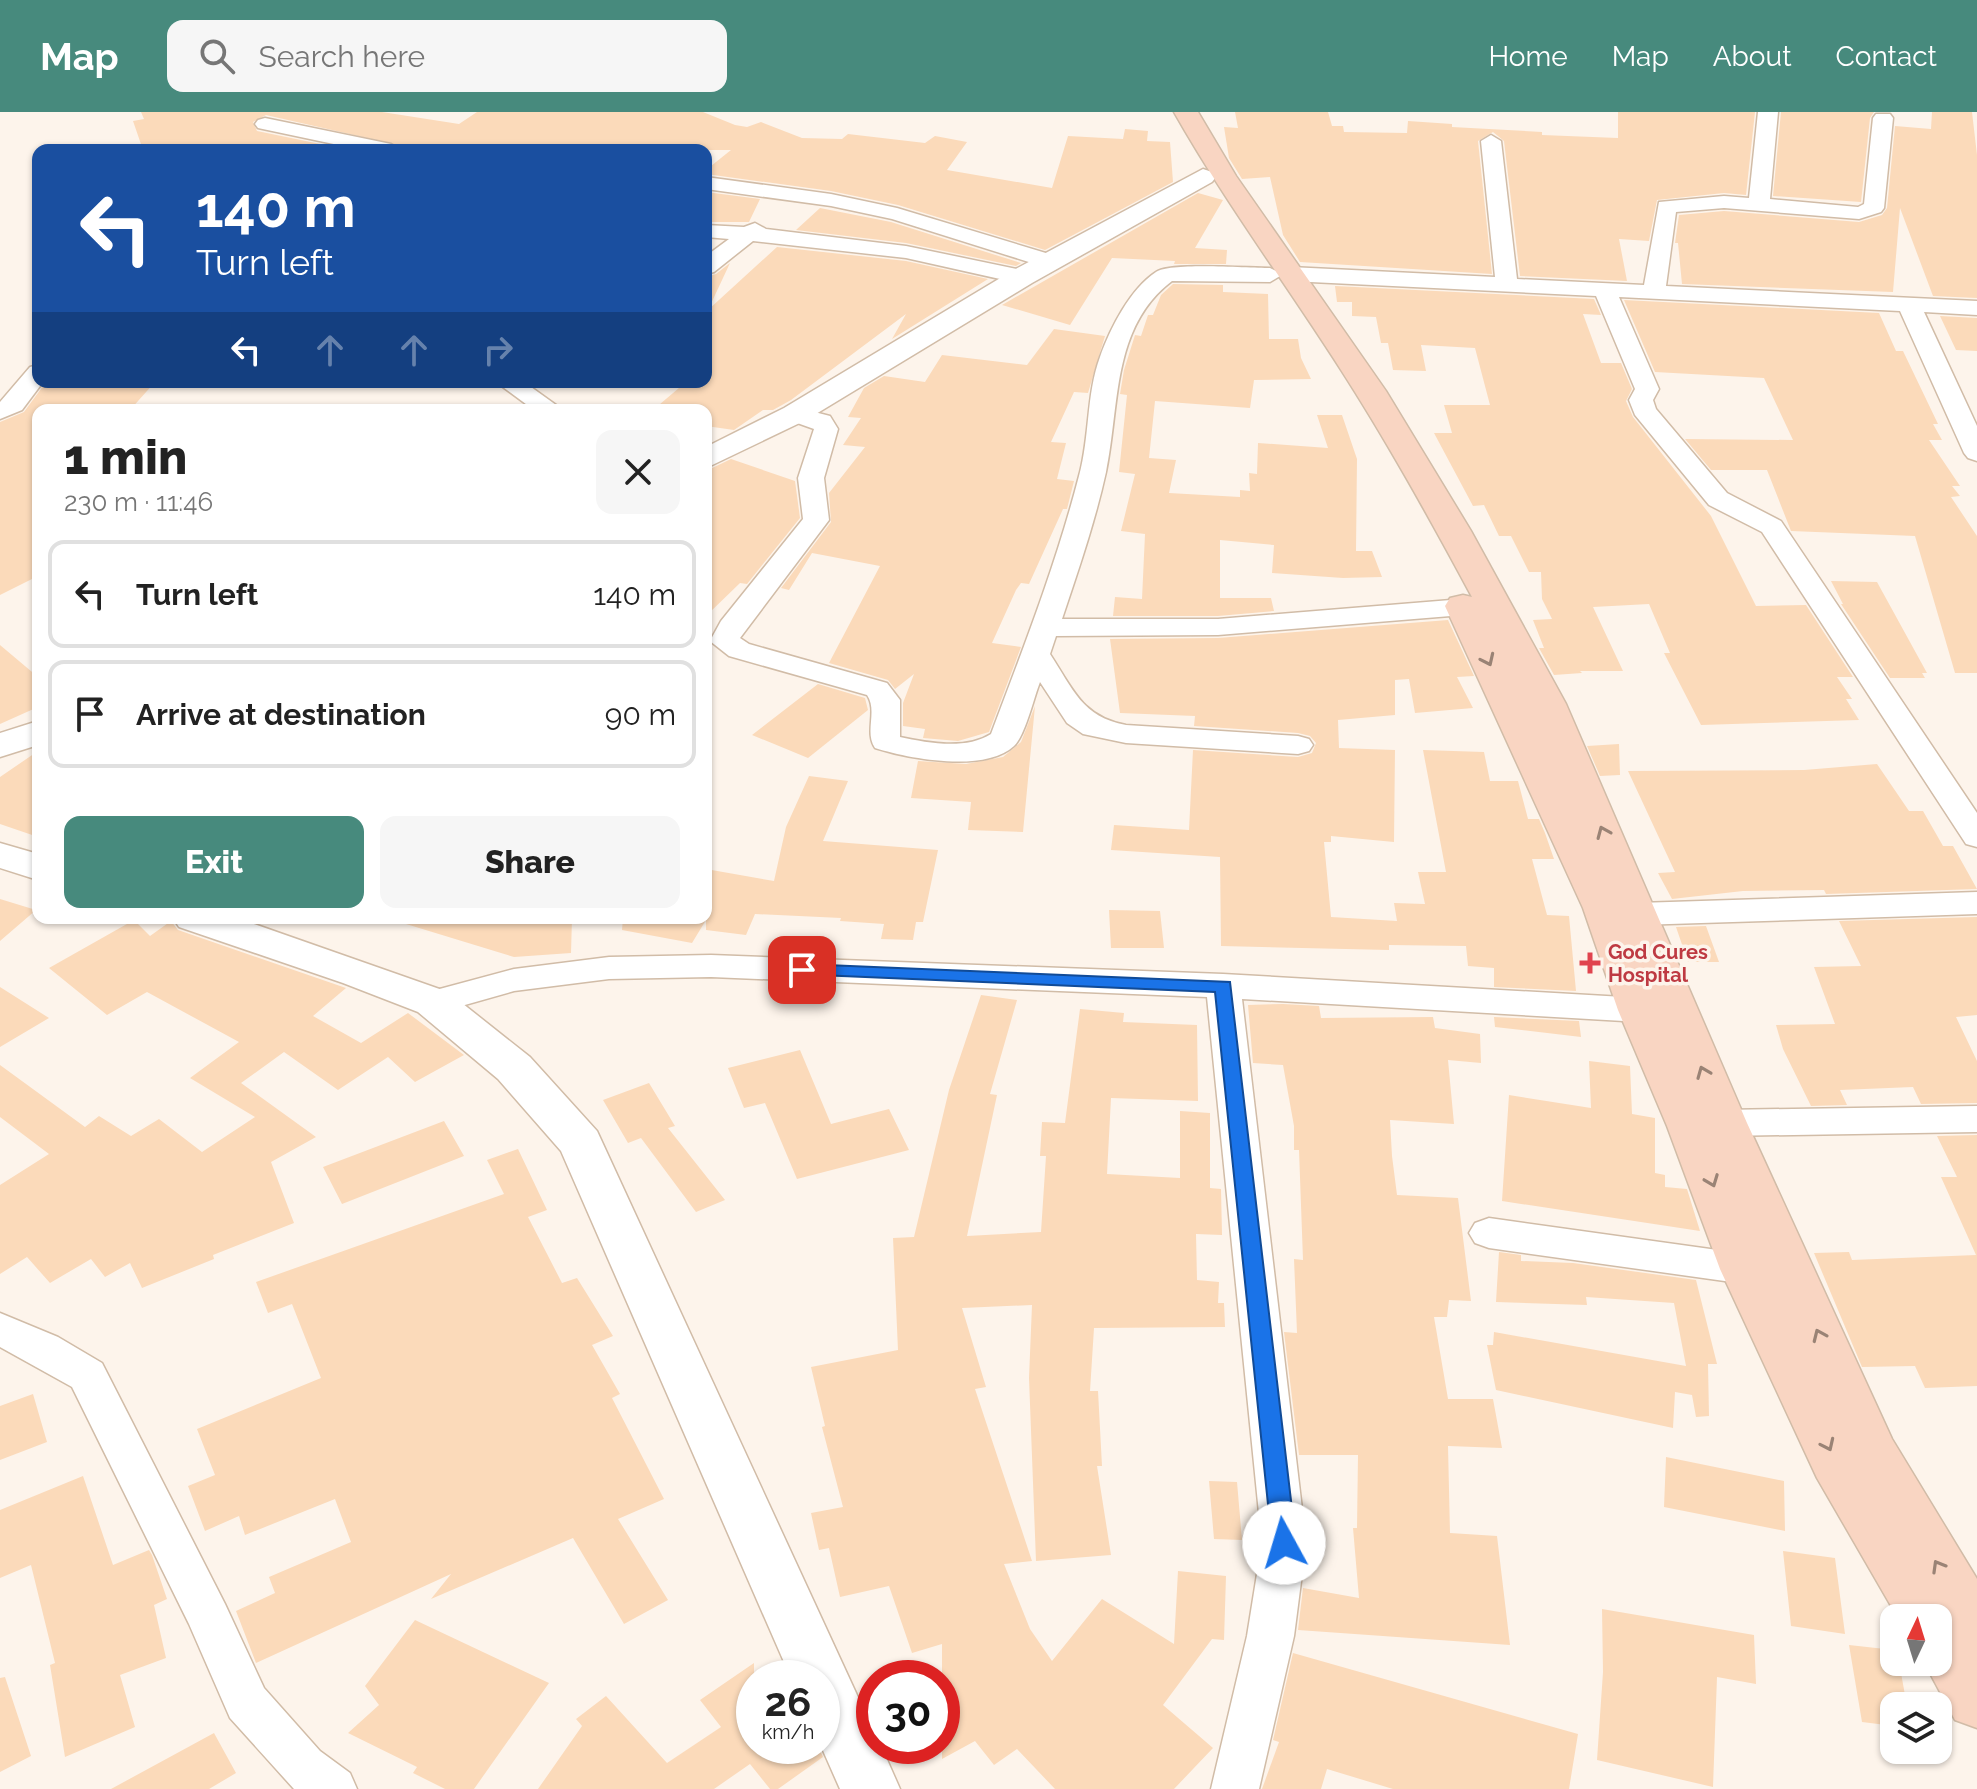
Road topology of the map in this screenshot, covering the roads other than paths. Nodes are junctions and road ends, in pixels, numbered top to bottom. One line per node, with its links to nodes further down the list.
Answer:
1 (1165, 112): 8 (main road)
2 (1186, 112): 16 (main road)
3 (1768, 112): 11 (street)
4 (1883, 118): 11 (street)
5 (265, 124): 7 (street)
6 (1491, 141): 18 (street)
7 (362, 144)
8 (1203, 177): 15 (street); 16 (main road)
9 (712, 184): 10 (street)
10 (795, 195): 13 (street); 15 (street)
11 (1759, 204): 20 (street)
12 (712, 232): 13 (street)
13 (747, 236): 14 (street); 17 (street)
14 (712, 262)
15 (1051, 262): 17 (street)
16 (1280, 274): 18 (street); 30 (main road); 31 (street); 39 (main road, one-way to 16)
17 (1022, 277): 27 (street)
18 (1507, 284): 19 (street)
19 (1604, 289): 20 (street); 35 (street)
20 (1654, 292): 21 (street)
21 (1908, 303): 22 (street); 28 (street)
22 (1977, 308)
23 (32, 380): 26 (street)
24 (517, 388): 25 (street)
25 (542, 404)
26 (0, 412)
27 (795, 414): 29 (street); 31 (street)
28 (1977, 453)
29 (712, 456)
30 (1463, 607): 31 (street); 43 (main road, one-way to 43)
31 (1040, 641): 33 (street)
32 (32, 734): 34 (street)
33 (1298, 745)
34 (0, 746)
35 (1977, 837)
36 (0, 855): 37 (street)
37 (32, 865)
38 (1977, 903): 39 (street)
39 (1638, 914): 45 (main road, one-way to 39)
40 (212, 924): 42 (street)
41 (1223, 986): 42 (street); 43 (street); 57 (street)
42 (433, 1002): 52 (street)
43 (1641, 1010): 47 (main road, one-way to 47)
44 (1977, 1119): 45 (street)
45 (1723, 1123): 50 (main road, one-way to 45)
46 (1489, 1233): 47 (street)
47 (1746, 1269): 49 (main road, one-way to 49)
48 (0, 1329): 55 (street)
49 (1922, 1604)
50 (1977, 1633)
51 (1952, 1656): 53 (main road)
52 (812, 1660)
53 (1977, 1700)
54 (840, 1723): 56 (street)
55 (333, 1789)
56 (870, 1789)
57 (1235, 1789)

